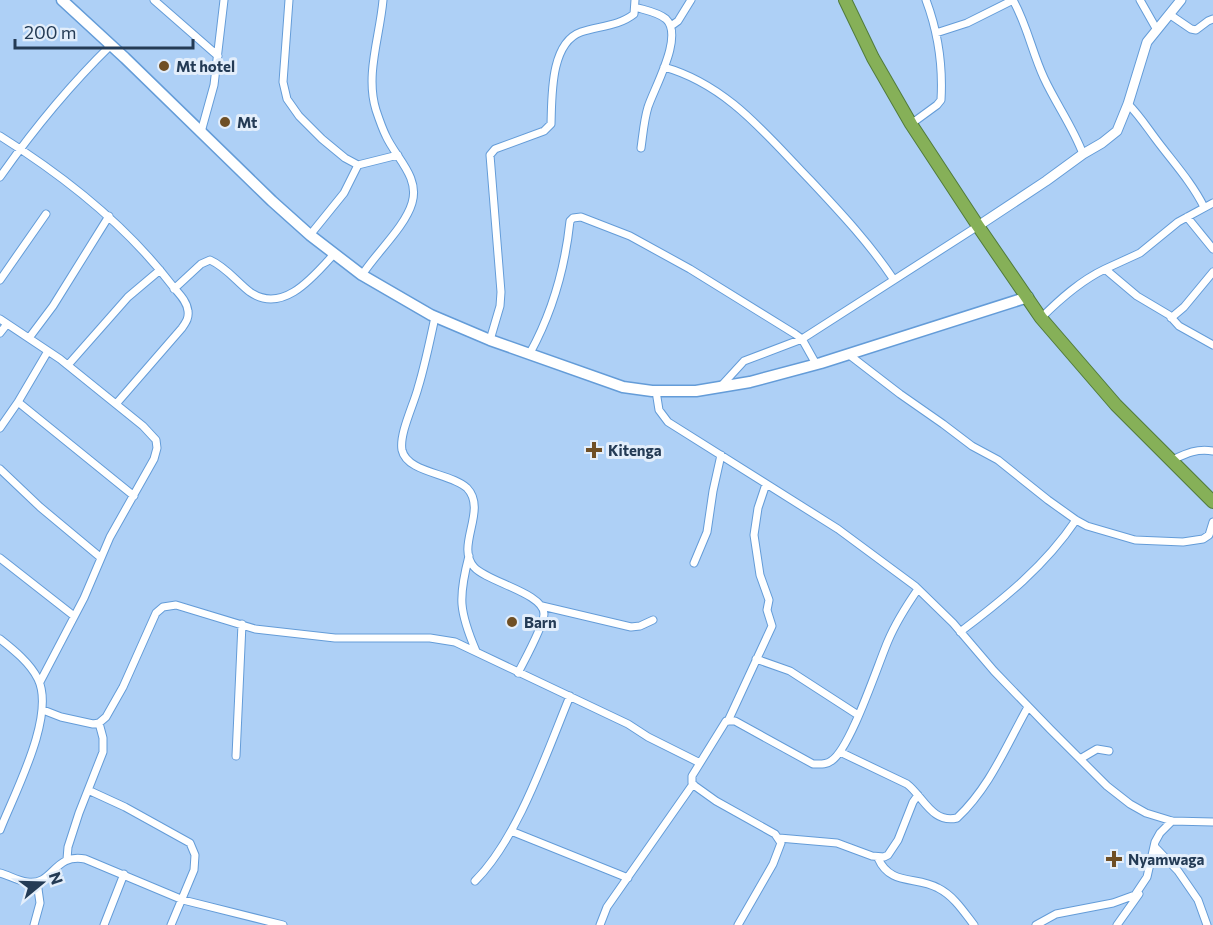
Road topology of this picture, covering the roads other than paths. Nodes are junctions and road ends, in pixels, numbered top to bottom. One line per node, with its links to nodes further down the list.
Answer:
1 (62, 0): 19 (main road)
2 (154, 0): 20 (street)
3 (224, 0): 20 (street)
4 (289, 0): 30 (street)
5 (383, 0): 29 (street)
6 (691, 0): 16 (street)
7 (845, 0): 23 (highway)
8 (926, 0): 18 (street)
9 (1022, 0): 12 (street)
10 (1140, 0): 17 (street)
11 (1180, 0): 14 (street)
12 (1013, 1): 18 (street); 28 (street)
13 (635, 4): 16 (street); 56 (street)
14 (1169, 14): 15 (street); 17 (street)
15 (1213, 19)
16 (671, 26): 21 (street)
17 (1157, 30): 22 (street)
18 (936, 33): 23 (street)
19 (111, 45): 24 (main road); 26 (street)
20 (218, 56): 24 (street)
21 (664, 67): 27 (street); 46 (street)
22 (1128, 104): 28 (street); 33 (street)
23 (911, 124): 37 (highway)
24 (201, 132): 38 (main road)
25 (0, 136): 26 (street)
26 (20, 148): 31 (street); 35 (street)
27 (641, 148)
28 (1083, 154): 37 (street)
29 (398, 155): 30 (street); 43 (street)
30 (358, 165): 38 (street)
31 (0, 177)
32 (1213, 203): 33 (street)
33 (1204, 207): 36 (street)
34 (46, 214): 45 (street)
35 (109, 216): 42 (street); 55 (street)
36 (1187, 216): 39 (street); 41 (street)
37 (978, 226): 46 (street); 48 (highway)
38 (310, 235): 40 (main road)
39 (1213, 249)
40 (334, 254): 43 (main road); 47 (street)
41 (1105, 269): 50 (street); 51 (street)
42 (160, 270): 47 (street); 63 (street)
43 (362, 274): 49 (main road)
44 (1212, 275): 51 (street)
45 (0, 280)
46 (894, 280): 57 (street)
47 (174, 289): 67 (street)
48 (1028, 297): 50 (highway); 61 (main road)
49 (435, 317): 56 (main road); 78 (street)
50 (1041, 318): 71 (highway)
51 (1171, 318): 58 (street)
52 (0, 319): 53 (street)
53 (7, 324): 54 (street); 55 (street)
54 (0, 333)
55 (29, 338): 59 (street)
56 (490, 339): 60 (main road)
57 (802, 339): 60 (street); 62 (street); 64 (street)
58 (1213, 345)
59 (48, 351): 63 (street); 66 (street)
60 (530, 353): 65 (main road)
61 (848, 354): 62 (main road); 76 (street)
62 (816, 364): 64 (main road)
63 (68, 365): 67 (street)
64 (717, 389): 65 (main road)
65 (656, 391): 70 (street)
66 (18, 402): 68 (street); 74 (street)
67 (116, 404): 74 (street)
68 (0, 428)
69 (1213, 450): 71 (street)
70 (721, 455): 73 (street); 81 (street)
71 (1170, 461): 75 (highway)
72 (0, 470): 79 (street)
73 (766, 484): 82 (street); 90 (street)
74 (134, 496): 79 (street)
75 (1213, 502)
76 (1076, 520): 77 (street); 87 (street)
77 (1213, 522)
78 (469, 554): 83 (street); 89 (street)
79 (100, 557): 84 (street)
80 (0, 558): 84 (street)
81 (694, 563)
82 (918, 589): 87 (street); 96 (street)
83 (542, 606): 85 (street); 91 (street)
84 (74, 616): 92 (street)
85 (653, 620)
86 (242, 624): 89 (street); 98 (street); 101 (street)
87 (960, 632): 94 (street)
88 (1, 642): 92 (street)
89 (476, 651): 91 (street)
90 (756, 659): 96 (street); 97 (street)
91 (518, 673): 93 (street)
92 (39, 682): 95 (street)
93 (570, 696): 103 (street); 110 (street)
94 (1028, 707): 102 (street); 106 (street)
95 (42, 710): 98 (street); 109 (street)
96 (858, 715): 100 (street)
97 (728, 721): 100 (street); 103 (street)
98 (99, 723): 105 (street)
99 (1109, 751): 102 (street)
100 (840, 752): 106 (street)
101 (236, 756)
102 (1080, 759): 107 (street)
103 (699, 762): 104 (street)
104 (693, 784): 111 (street); 117 (street)
105 (88, 790): 114 (street); 121 (street)
106 (918, 795): 113 (street)
107 (1172, 821): 108 (street); 112 (street)
108 (1213, 822)
109 (0, 830)
110 (511, 831): 117 (street); 118 (street)
111 (779, 838): 113 (street); 127 (street)
112 (1155, 847): 120 (street); 131 (street)
113 (878, 858): 128 (street)
114 (67, 859): 116 (street); 119 (street)
115 (0, 873): 119 (street)
116 (124, 874): 121 (street); 123 (street)
117 (628, 878): 126 (street)
118 (475, 881)
119 (37, 882): 122 (street)
120 (1140, 888): 129 (street); 130 (street)
121 (183, 900): 124 (street); 125 (street)
122 (34, 925)
123 (104, 925)
124 (171, 925)
125 (283, 925)
126 (600, 925)
127 (738, 925)
128 (974, 925)
129 (1036, 925)
130 (1117, 925)
131 (1207, 925)

